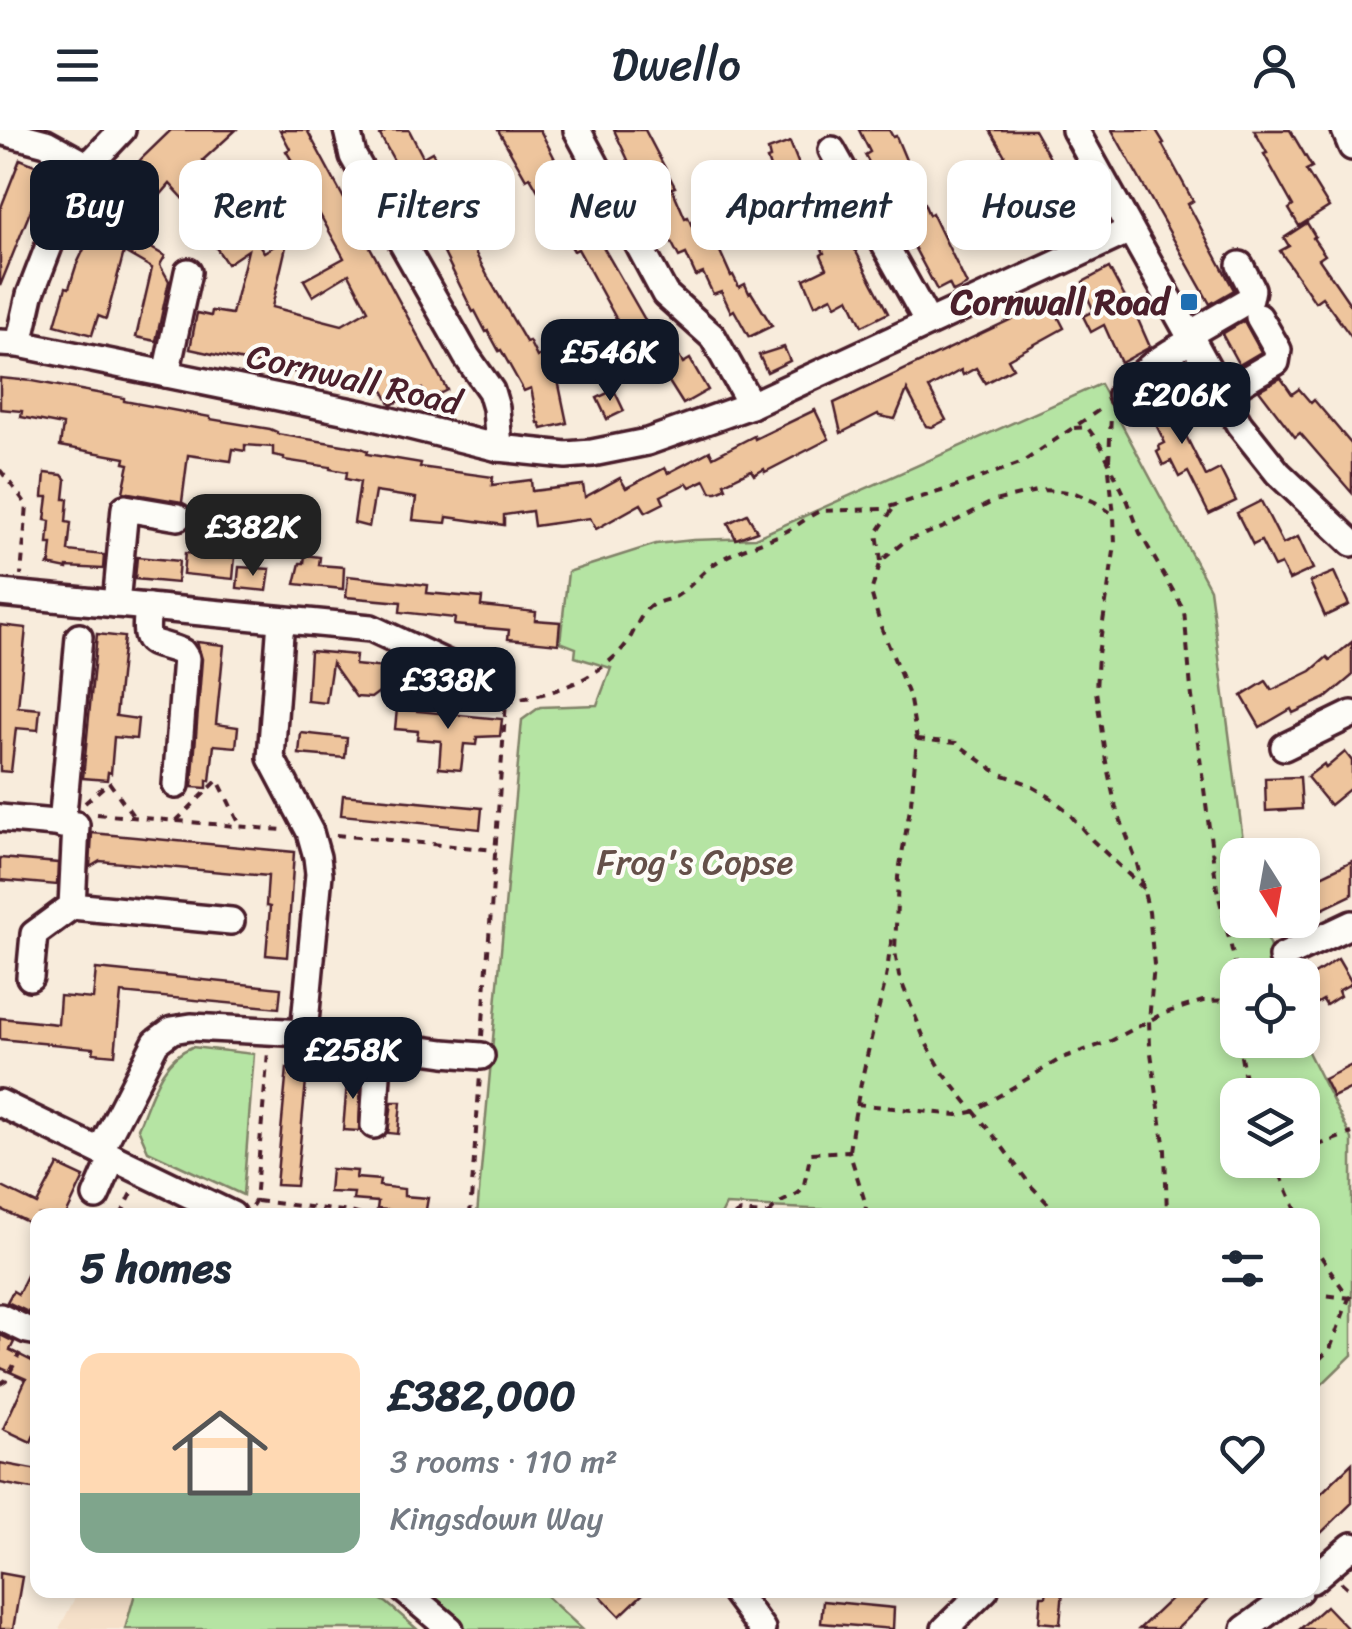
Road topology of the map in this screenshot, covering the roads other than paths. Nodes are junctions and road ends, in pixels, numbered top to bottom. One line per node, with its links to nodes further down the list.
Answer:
1 (122, 130): 10 (street)
2 (347, 130): 23 (street)
3 (577, 130): 22 (street)
4 (1075, 130): 11 (street)
5 (1345, 130): 7 (street)
6 (0, 131): 9 (street)
7 (1352, 146)
8 (832, 150): 16 (street)
9 (77, 160)
10 (94, 160)
11 (1130, 230): 16 (street, Cornwall Road); 17 (street)
12 (47, 250): 18 (street)
13 (1240, 266): 17 (street)
14 (188, 272): 19 (street)
15 (1258, 317): 20 (street)
16 (928, 322): 22 (street, Cornwall Road)
17 (1190, 338): 20 (street); 21 (street)
18 (10, 343): 19 (street, Cornwall Road)
19 (166, 374): 23 (street, Cornwall Road)
20 (1221, 394): 25 (street)
21 (1116, 399)
22 (751, 405): 23 (street, Cornwall Road)
23 (499, 448)
24 (178, 517): 27 (street)
25 (1352, 544)
26 (10, 594): 27 (street)
27 (116, 604): 28 (street)
28 (148, 607): 29 (street); 34 (street)
29 (281, 620): 31 (street); 42 (street)
30 (79, 637): 36 (street)
31 (488, 683)
32 (1352, 714): 33 (street)
33 (1284, 747)
34 (176, 785)
35 (0, 818): 36 (street)
36 (73, 821): 37 (street)
37 (72, 906): 38 (street); 41 (street)
38 (231, 920)
39 (1352, 924): 40 (street)
40 (1282, 957)
41 (30, 977)
42 (304, 1033): 43 (street); 47 (street)
43 (379, 1044): 44 (street); 46 (street)
44 (481, 1056)
45 (0, 1103): 47 (street)
46 (374, 1125)
47 (106, 1154): 48 (street); 49 (street)
48 (96, 1196)
49 (218, 1208)
50 (0, 1317): 51 (street)
51 (30, 1330)
52 (1352, 1546): 53 (street)
53 (1320, 1573)
54 (413, 1598): 58 (street)
55 (738, 1598): 59 (street)
56 (977, 1598): 60 (street)
57 (1288, 1598): 61 (street)
58 (450, 1629)
59 (762, 1629)
60 (946, 1629)
61 (1244, 1629)

